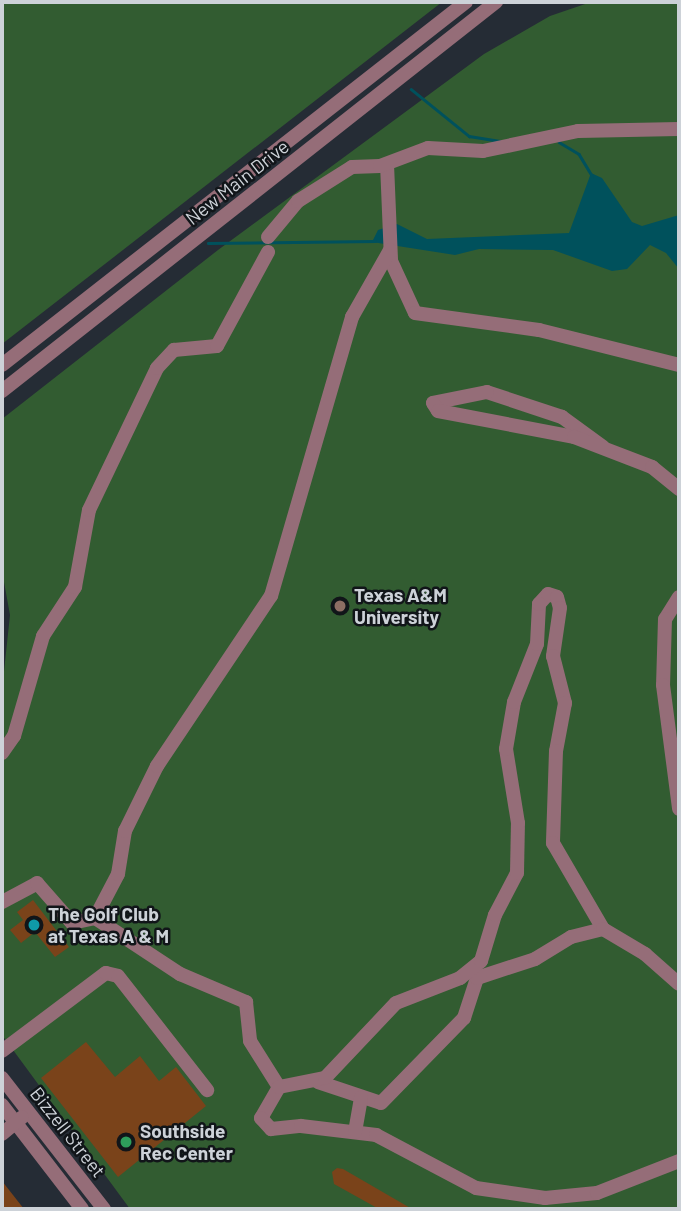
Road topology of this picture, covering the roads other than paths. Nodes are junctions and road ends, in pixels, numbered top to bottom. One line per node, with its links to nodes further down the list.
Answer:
1 (466, 2): 4 (street, New Main Drive)
2 (496, 2): 5 (street, New Main Drive)
3 (679, 129): 6 (street)
4 (296, 134): 5 (street); 8 (street, New Main Drive)
5 (310, 149): 9 (street, New Main Drive)
6 (387, 164): 7 (street); 16 (street)
7 (390, 250): 11 (street); 19 (street)
8 (102, 287): 9 (street); 10 (street, New Main Drive)
9 (115, 302): 12 (street, New Main Drive)
10 (2, 365)
11 (679, 365)
12 (2, 391)
13 (603, 447): 13 (street); 14 (street)
14 (679, 489)
15 (679, 597): 17 (street)
16 (2, 753)
17 (679, 809)
18 (2, 902): 19 (street)
19 (95, 918): 25 (street)
20 (603, 929): 21 (street); 24 (street); 27 (street)
21 (679, 985)
22 (2, 1051): 26 (street)
23 (2, 1078): 29 (street, Bizzell Street)
24 (318, 1082): 25 (street); 27 (street)
25 (279, 1087): 31 (street)
26 (207, 1090)
27 (361, 1098): 31 (street)
28 (2, 1105): 30 (street, Bizzell Street)
29 (29, 1112): 30 (street); 35 (street, Bizzell Street)
30 (16, 1123): 32 (street); 34 (street, Bizzell Street)
31 (355, 1132): 33 (street)
32 (2, 1134)
33 (679, 1161)
34 (82, 1209)
35 (104, 1209)

